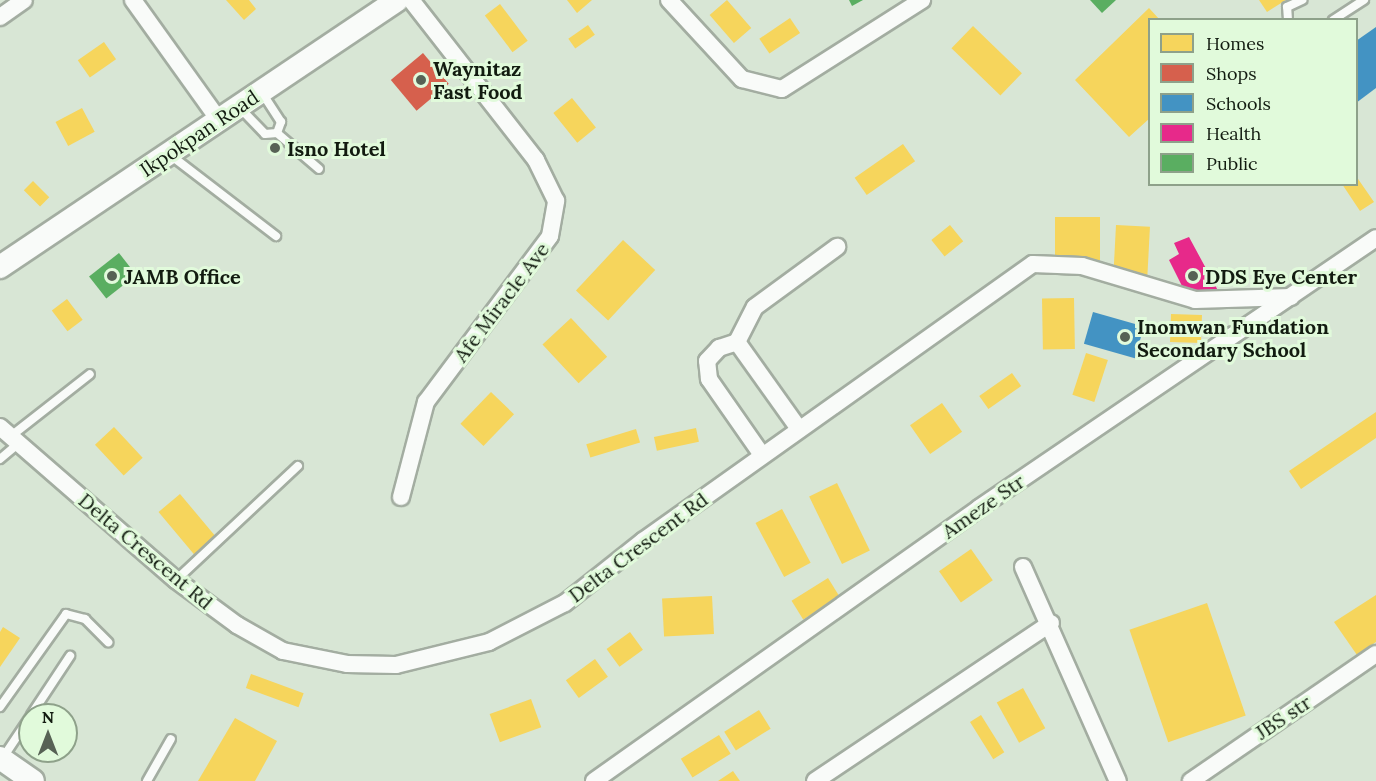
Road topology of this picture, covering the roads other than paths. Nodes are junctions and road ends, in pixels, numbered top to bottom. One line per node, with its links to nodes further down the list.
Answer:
1 (24, 0): 9 (street)
2 (133, 0): 14 (street)
3 (397, 0): 12 (street, Ikpokpan Road)
4 (411, 0): 30 (street, Afe Miracle Ave)
5 (669, 0): 6 (street)
6 (920, 0)
7 (1302, 0): 10 (lane)
8 (1364, 0): 11 (lane)
9 (0, 17)
10 (1288, 18)
11 (1336, 18)
12 (261, 92): 13 (street, Ikpokpan Road); 15 (lane)
13 (238, 107): 14 (street, Ikpokpan Road); 15 (lane)
14 (219, 120): 16 (street, Ikpokpan Road)
15 (277, 133): 17 (lane)
16 (169, 154): 18 (lane); 21 (street, Ikpokpan Road)
17 (319, 169)
18 (276, 236)
19 (1376, 238): 22 (street, Ameze Str)
20 (837, 247): 23 (street)
21 (0, 267)
22 (1291, 297): 25 (street, Delta Crescent Rd); 44 (street, Ameze Str)
23 (741, 345): 25 (street); 27 (street)
24 (90, 374): 26 (lane)
25 (799, 429): 27 (street, Delta Crescent Rd)
26 (10, 436): 28 (lane); 32 (street, Delta Crescent Rd)
27 (762, 455): 32 (street, Delta Crescent Rd)
28 (0, 459)
29 (298, 466): 32 (lane)
30 (401, 497)
31 (1023, 567): 33 (street)
32 (176, 580)
33 (1051, 623): 45 (street); 46 (street)
34 (108, 642): 38 (lane)
35 (1376, 654): 47 (street, JBS str)
36 (70, 656): 37 (lane)
37 (39, 703)
38 (0, 707)
39 (18, 734): 41 (lane)
40 (171, 739): 43 (lane)
41 (1, 758): 42 (street)
42 (33, 781)
43 (147, 781)
44 (594, 781)
45 (815, 781)
46 (1118, 781)
47 (1191, 781)

